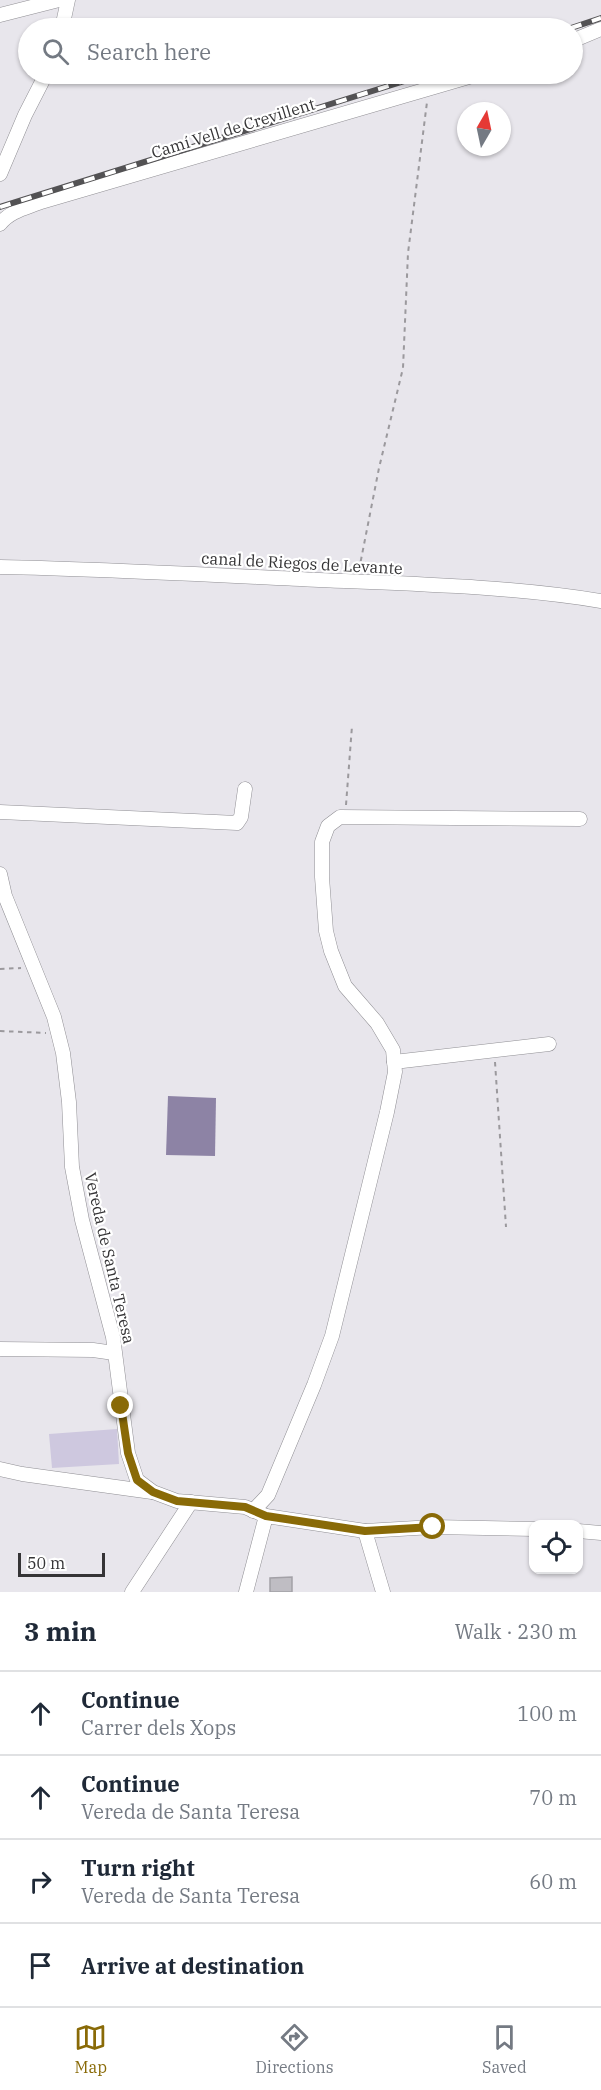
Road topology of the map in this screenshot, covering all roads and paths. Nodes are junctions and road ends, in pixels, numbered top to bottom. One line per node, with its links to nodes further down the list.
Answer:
1 (59, 0): 3 (street)
2 (68, 0): 4 (street)
3 (0, 15)
4 (64, 18)
5 (601, 29): 6 (street)
6 (583, 36)
7 (41, 84): 10 (street)
8 (446, 84): 9 (street, Camí Vell de Crevillent)
9 (429, 89): 11 (street, Camí Vell de Crevillent); 13 (path)
10 (0, 174)
11 (0, 224)
12 (0, 567): 13 (street, canal de Riegos de Levante)
13 (357, 582): 14 (street, canal de Riegos de Levante)
14 (601, 601)
15 (352, 726): 18 (path)
16 (245, 789): 17 (street)
17 (0, 812)
18 (345, 817): 19 (street); 27 (street)
19 (580, 819)
20 (0, 874): 21 (street, Vereda de Santa Teresa)
21 (33, 968): 22 (path); 24 (street, Vereda de Santa Teresa)
22 (0, 969)
23 (0, 1031): 24 (path)
24 (58, 1034): 30 (street, Vereda de Santa Teresa)
25 (549, 1044): 26 (street)
26 (494, 1050): 27 (street); 28 (path)
27 (394, 1062): 34 (street)
28 (506, 1227)
29 (0, 1349): 30 (street)
30 (114, 1353): 32 (street, Vereda de Santa Teresa)
31 (0, 1469): 32 (street)
32 (153, 1492): 33 (street)
33 (191, 1502): 34 (street); 39 (street)
34 (259, 1514): 36 (street); 40 (street)
35 (529, 1529): 36 (street)
36 (365, 1531): 41 (street)
37 (583, 1531): 38 (street)
38 (601, 1533)
39 (132, 1592)
40 (246, 1592)
41 (383, 1592)

